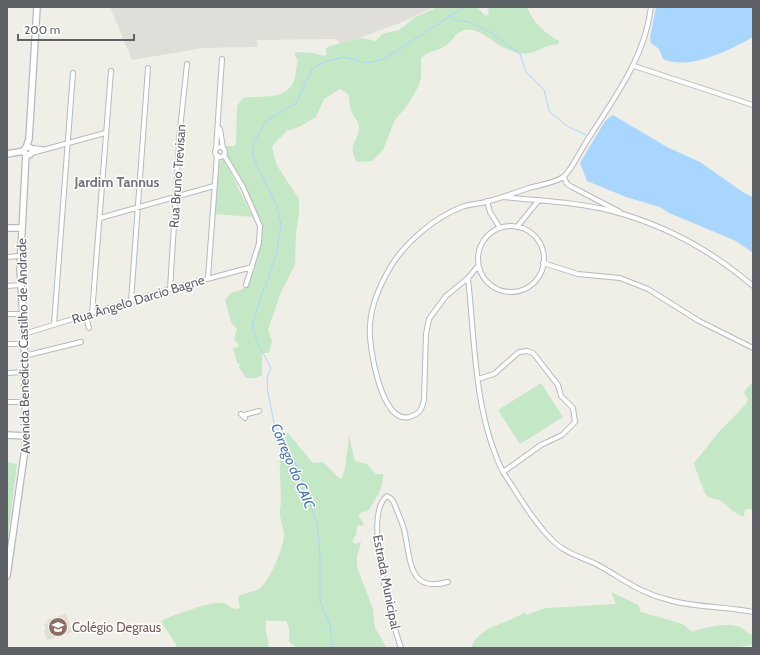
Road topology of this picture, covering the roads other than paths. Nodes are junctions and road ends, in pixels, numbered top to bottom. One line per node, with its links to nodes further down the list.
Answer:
1 (37, 7): 15 (main road)
2 (651, 7): 5 (street)
3 (222, 59): 10 (street)
4 (187, 64): 21 (street, Rua Bruno Trevisan)
5 (634, 66): 9 (street); 19 (street)
6 (148, 68): 25 (street)
7 (111, 71): 11 (street)
8 (73, 73): 12 (street)
9 (753, 105)
10 (219, 125): 13 (street); 14 (street)
11 (105, 133): 12 (street); 27 (street)
12 (67, 142): 15 (street); 49 (street)
13 (224, 148): 14 (street); 18 (street)
14 (216, 149): 17 (street)
15 (29, 151): 16 (main road); 30 (main road, Avenida Benedicto Castilho de Andrade)
16 (7, 154)
17 (218, 155): 18 (street); 20 (street)
18 (224, 155): 36 (street)
19 (564, 177): 22 (street); 26 (street)
20 (214, 186): 21 (street); 37 (street)
21 (176, 196): 25 (street); 43 (street, Rua Bruno Trevisan)
22 (500, 197): 23 (street); 24 (street)
23 (487, 201): 31 (street); 38 (street)
24 (538, 201): 26 (street); 28 (street)
25 (138, 208): 27 (street); 44 (street)
26 (631, 217): 42 (street)
27 (100, 218): 47 (street)
28 (517, 227): 31 (street); 34 (street)
29 (7, 228): 30 (main road)
30 (21, 228): 32 (main road, Avenida Benedicto Castilho de Andrade)
31 (500, 228): 35 (street)
32 (20, 256): 33 (street); 39 (main road, Avenida Benedicto Castilho de Andrade)
33 (7, 257)
34 (544, 262): 35 (street); 55 (street)
35 (478, 266): 38 (street)
36 (252, 267): 37 (street, Rua Ângelo Darcio Bagne); 40 (street)
37 (208, 278): 43 (street, Rua Ângelo Darcio Bagne)
38 (468, 278): 59 (street)
39 (20, 285): 41 (street); 46 (main road, Avenida Benedicto Castilho de Andrade)
40 (246, 285)
41 (7, 286)
42 (753, 286)
43 (170, 289): 44 (street, Rua Ângelo Darcio Bagne)
44 (131, 301): 47 (street, Rua Ângelo Darcio Bagne)
45 (7, 314): 46 (street)
46 (23, 314): 51 (main road, Avenida Benedicto Castilho de Andrade)
47 (92, 314): 48 (street, Rua Ângelo Darcio Bagne)
48 (86, 316): 49 (street, Rua Ângelo Darcio Bagne); 50 (street)
49 (54, 324): 51 (street, Rua Ângelo Darcio Bagne)
50 (89, 328)
51 (24, 334): 54 (main road, Avenida Benedicto Castilho de Andrade)
52 (81, 342): 56 (street)
53 (7, 344): 54 (street)
54 (24, 344): 56 (main road, Avenida Benedicto Castilho de Andrade)
55 (753, 348)
56 (24, 356): 57 (main road, Avenida Benedicto Castilho de Andrade)
57 (25, 372): 58 (street); 61 (main road, Avenida Benedicto Castilho de Andrade)
58 (7, 373)
59 (478, 379): 66 (street); 66 (street)
60 (7, 402): 61 (street)
61 (26, 402): 65 (main road, Avenida Benedicto Castilho de Andrade)
62 (259, 411): 63 (street)
63 (244, 416)
64 (7, 435): 65 (main road)
65 (26, 436): 67 (main road, Avenida Benedicto Castilho de Andrade)
66 (503, 472): 69 (street)
67 (7, 576)
68 (448, 582): 70 (street, Estrada Municipal)
69 (753, 612)
70 (401, 648)

